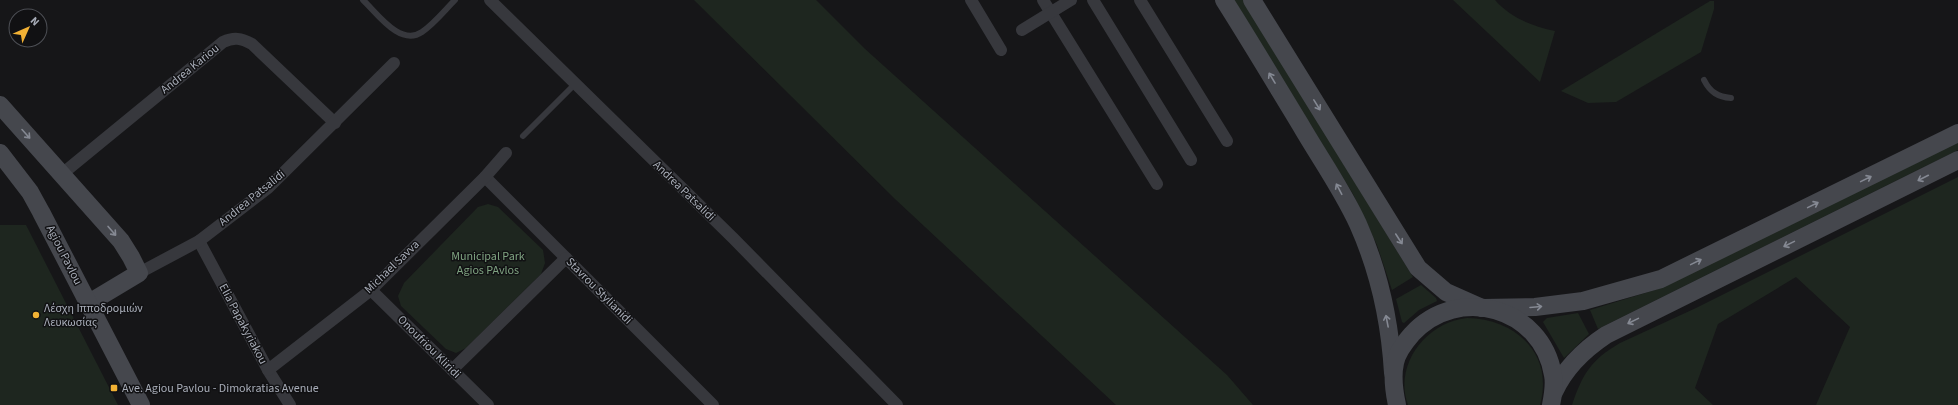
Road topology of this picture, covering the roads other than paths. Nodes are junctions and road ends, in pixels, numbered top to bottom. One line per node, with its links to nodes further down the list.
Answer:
1 (363, 0): 2 (lane)
2 (455, 0)
3 (490, 0): 16 (street, Andrea Patsalidi)
4 (971, 0): 13 (street)
5 (1043, 0): 11 (street)
6 (1071, 0): 11 (street)
7 (1093, 0): 25 (street)
8 (1140, 0): 22 (street)
9 (1224, 0): 38 (street, one-way to 9)
10 (1252, 0): 35 (street, one-way to 35)
11 (1051, 12): 12 (street); 29 (street)
12 (1022, 30)
13 (1001, 50)
14 (394, 63): 19 (street, Andrea Patsalidi)
15 (1704, 80): 17 (lane)
16 (574, 84): 21 (lane); 44 (street, Andrea Patsalidi)
17 (1732, 98)
18 (0, 105): 27 (street, one-way to 27)
19 (335, 123): 27 (street, Andrea Kariou); 30 (street, Andrea Patsalidi)
20 (1958, 133): 35 (street, one-way to 20)
21 (523, 136)
22 (1227, 141)
23 (0, 153): 34 (street, Agiou Pavlou)
24 (506, 153): 28 (street, Michael Savva)
25 (1191, 160)
26 (1958, 160): 39 (street, one-way to 39)
27 (62, 174): 32 (street, one-way to 32)
28 (485, 177): 31 (street, Stavrou Stylianidi); 33 (street, Michael Savva)
29 (1157, 184)
30 (198, 241): 32 (street, Andrea Patsalidi); 36 (street, Elia Papakyriakou)
31 (566, 258): 37 (street); 43 (street, Stavrou Stylianidi)
32 (139, 273): 34 (street, Andrea Patsalidi)
33 (371, 290): 36 (street, Michael Savva); 37 (street, Onoufriou Kliridi)
34 (89, 304): 40 (street, Agiou Pavlou)
35 (1482, 308): 38 (street); 39 (street)
36 (268, 370): 41 (street, Elia Papakyriakou)
37 (452, 370): 42 (street, Onoufriou Kliridi)
38 (1393, 374): 45 (street)
39 (1553, 399)
40 (141, 405)
41 (290, 405)
42 (488, 405)
43 (713, 405)
44 (897, 405)
45 (1397, 405)

